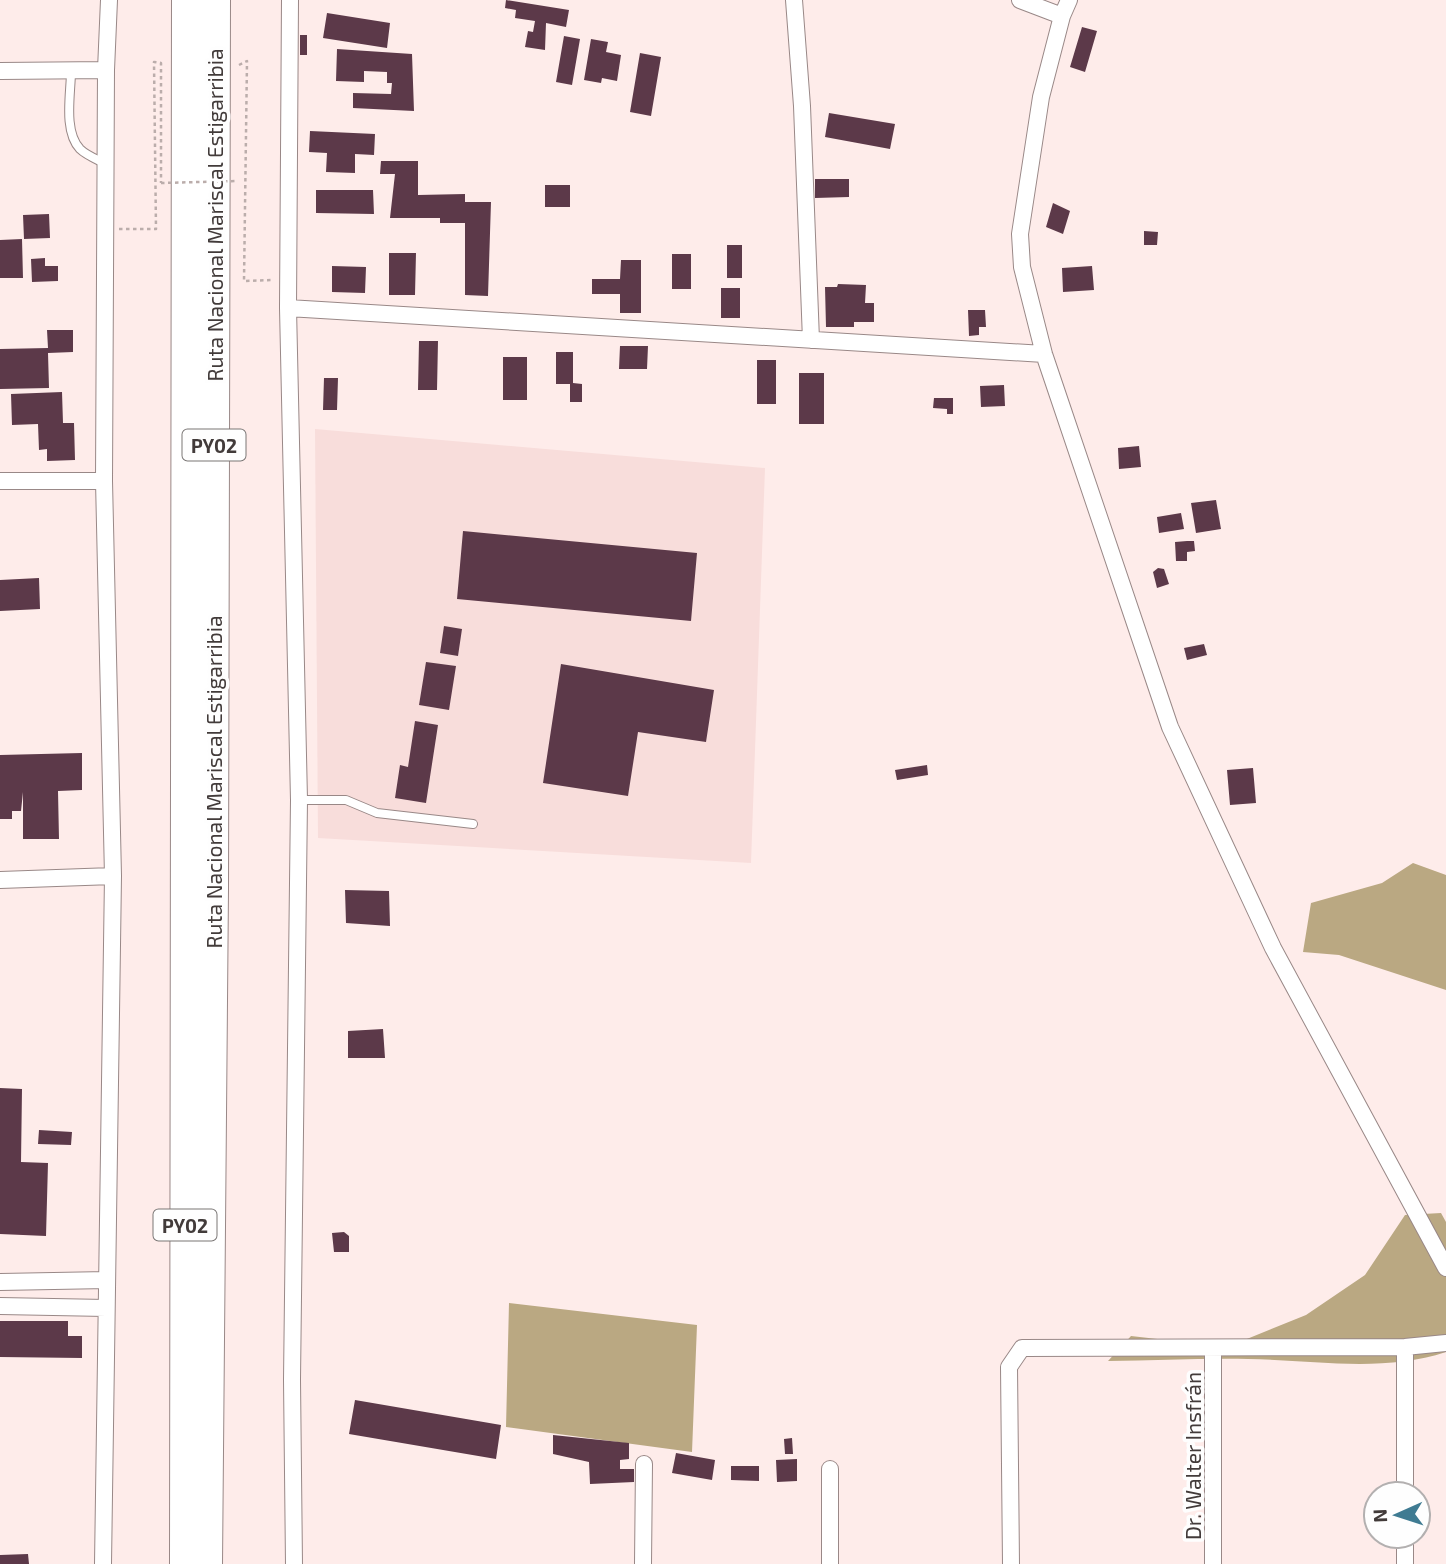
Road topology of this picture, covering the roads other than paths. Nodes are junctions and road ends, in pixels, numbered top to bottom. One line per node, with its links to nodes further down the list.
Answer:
1 (109, 0): 9 (street)
2 (187, 0): 34 (highway, Ruta Nacional Mariscal Estigarribia / PY02)
3 (215, 0): 35 (highway, Ruta Nacional Mariscal Estigarribia / PY02)
4 (290, 0): 13 (street)
5 (793, 0): 14 (street)
6 (1020, 0): 8 (street)
7 (1069, 0): 8 (street)
8 (1062, 16): 15 (street)
9 (106, 70): 11 (street); 12 (street)
10 (0, 71): 11 (street)
11 (71, 71): 12 (lane)
12 (106, 164): 17 (street)
13 (288, 308): 14 (street); 18 (street)
14 (811, 340): 15 (street)
15 (1044, 354): 22 (street)
16 (0, 481): 17 (street)
17 (104, 481): 20 (street)
18 (299, 800): 19 (lane); 36 (street)
19 (473, 824)
20 (113, 876): 21 (street); 23 (street)
21 (0, 880)
22 (1446, 1268)
23 (107, 1280): 24 (street); 26 (street)
24 (0, 1282)
25 (0, 1306): 26 (street)
26 (106, 1308): 33 (street)
27 (1446, 1343): 28 (street)
28 (1405, 1347): 29 (street); 32 (street)
29 (1213, 1349): 39 (street); 40 (street, Dr. Walter Insfrán)
30 (644, 1464): 37 (street)
31 (830, 1469): 38 (street)
32 (1405, 1480)
33 (103, 1564)
34 (186, 1564)
35 (206, 1564)
36 (294, 1564)
37 (643, 1564)
38 (830, 1564)
39 (1012, 1564)
40 (1213, 1564)

